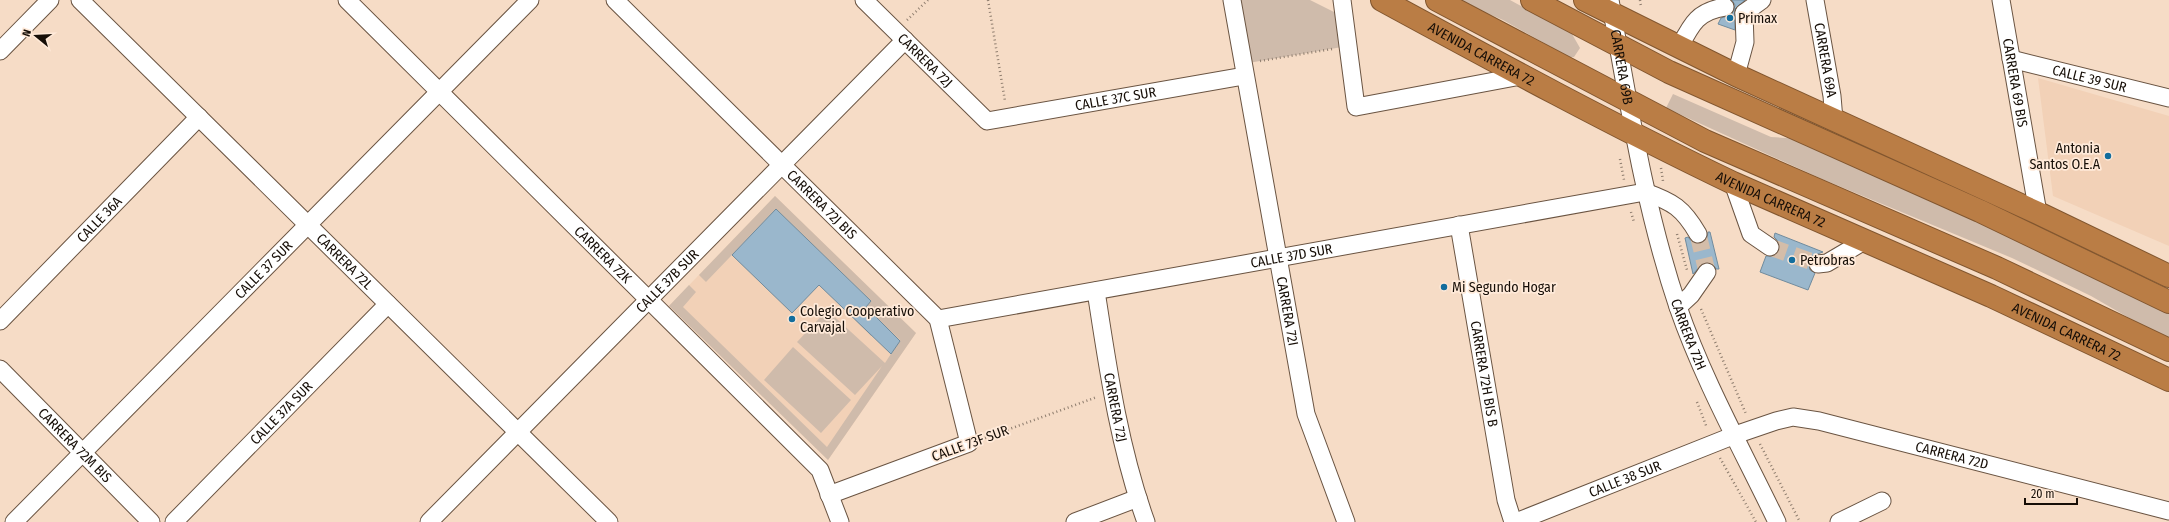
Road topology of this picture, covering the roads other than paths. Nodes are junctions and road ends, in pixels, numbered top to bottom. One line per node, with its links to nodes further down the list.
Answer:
1 (50, 0): 21 (street)
2 (80, 0): 29 (street, CARRERA 72L)
3 (347, 0): 26 (street, CARRERA 72K)
4 (530, 0): 26 (street, CALLE 37 SUR)
5 (615, 0): 33 (street, CARRERA 72J BIS)
6 (864, 0): 18 (street, CARRERA 72J)
7 (1232, 0): 23 (street, CARRERA 72I)
8 (1342, 0): 25 (street)
9 (1382, 0): 25 (highway, AVENIDA CARRERA 72)
10 (1437, 0): 28 (highway, AVENIDA CARRERA 72)
11 (1532, 0): 19 (highway)
12 (1585, 0): 16 (highway)
13 (1762, 0): 24 (street)
14 (1815, 0): 30 (street, CARRERA 69A)
15 (2001, 0): 22 (street, CARRERA 69 BIS)
16 (1611, 7): 19 (street, CARRERA 69B); 20 (highway)
17 (1725, 7): 20 (street)
18 (900, 35): 31 (street, CARRERA 72J); 33 (street, CALLE 37B SUR)
19 (1618, 45): 28 (street, CARRERA 69B); 37 (highway)
20 (1680, 48): 24 (highway)
21 (0, 51)
22 (2011, 59): 27 (street, CALLE 39 SUR); 38 (street, CARRERA 69 BIS)
23 (1243, 70): 31 (street, CALLE 37C SUR); 44 (street, CARRERA 72I)
24 (1736, 75): 30 (highway)
25 (1521, 76): 32 (highway, AVENIDA CARRERA 72)
26 (441, 92): 40 (street, CALLE 37 SUR); 49 (street, CARRERA 72K)
27 (2169, 98)
28 (1628, 101): 32 (street, CARRERA 69B); 55 (highway, AVENIDA CARRERA 72)
29 (199, 117): 40 (street, CARRERA 72L); 54 (street, CALLE 36A)
30 (1834, 120): 34 (highway)
31 (987, 121)
32 (1634, 134): 35 (highway, AVENIDA CARRERA 72); 36 (street, CARRERA 72H)
33 (782, 165): 49 (street, CALLE 37B SUR); 53 (street, CARRERA 72J BIS)
34 (1936, 167): 37 (highway); 38 (highway)
35 (1733, 183): 42 (highway, AVENIDA CARRERA 72); 43 (street)
36 (1645, 192): 39 (street, CALLE 37D SUR); 41 (street); 52 (street, CARRERA 72H)
37 (1957, 201): 50 (highway)
38 (2038, 214): 47 (highway)
39 (1459, 225): 44 (street, CALLE 37D SUR); 74 (street, CARRERA 72H BIS B)
40 (309, 226): 51 (street, CARRERA 72L); 60 (street, CALLE 37 SUR)
41 (1698, 234)
42 (1866, 240): 45 (street); 57 (highway, AVENIDA CARRERA 72)
43 (1770, 247)
44 (1277, 258): 48 (street, CALLE 37D SUR); 73 (street, CARRERA 72I)
45 (1818, 264)
46 (1707, 272): 52 (street)
47 (2169, 276)
48 (1096, 291): 53 (street, CALLE 37D SUR); 62 (street, CARRERA 72J)
49 (649, 299): 58 (street, CALLE 37B SUR); 61 (street, CARRERA 72K)
50 (2169, 302)
51 (388, 304): 58 (street, CARRERA 72L); 67 (street, CALLE 37A SUR)
52 (1678, 307): 59 (street, CARRERA 72H)
53 (938, 319): 61 (street, CALLE 73F SUR)
54 (0, 321)
55 (2169, 350)
56 (0, 369): 60 (street, CARRERA 72M BIS)
57 (2169, 380)
58 (518, 432): 68 (street, CALLE 37B SUR); 69 (street, CARRERA 72L)
59 (1735, 435): 64 (street, CARRERA 72D); 74 (street, CALLE 38 SUR); 75 (street, CARRERA 72H)
60 (82, 452): 65 (street, CALLE 37 SUR); 66 (street, CARRERA 72M BIS)
61 (829, 495): 70 (street, CARRERA 72K)
62 (1138, 498): 71 (street); 72 (street, CARRERA 72J)
63 (1882, 501): 76 (street)
64 (2169, 511)
65 (14, 522)
66 (151, 522)
67 (174, 522)
68 (429, 522)
69 (609, 522)
70 (840, 522)
71 (1075, 522)
72 (1146, 522)
73 (1346, 522)
74 (1514, 522)
75 (1777, 522)
76 (1839, 522)

